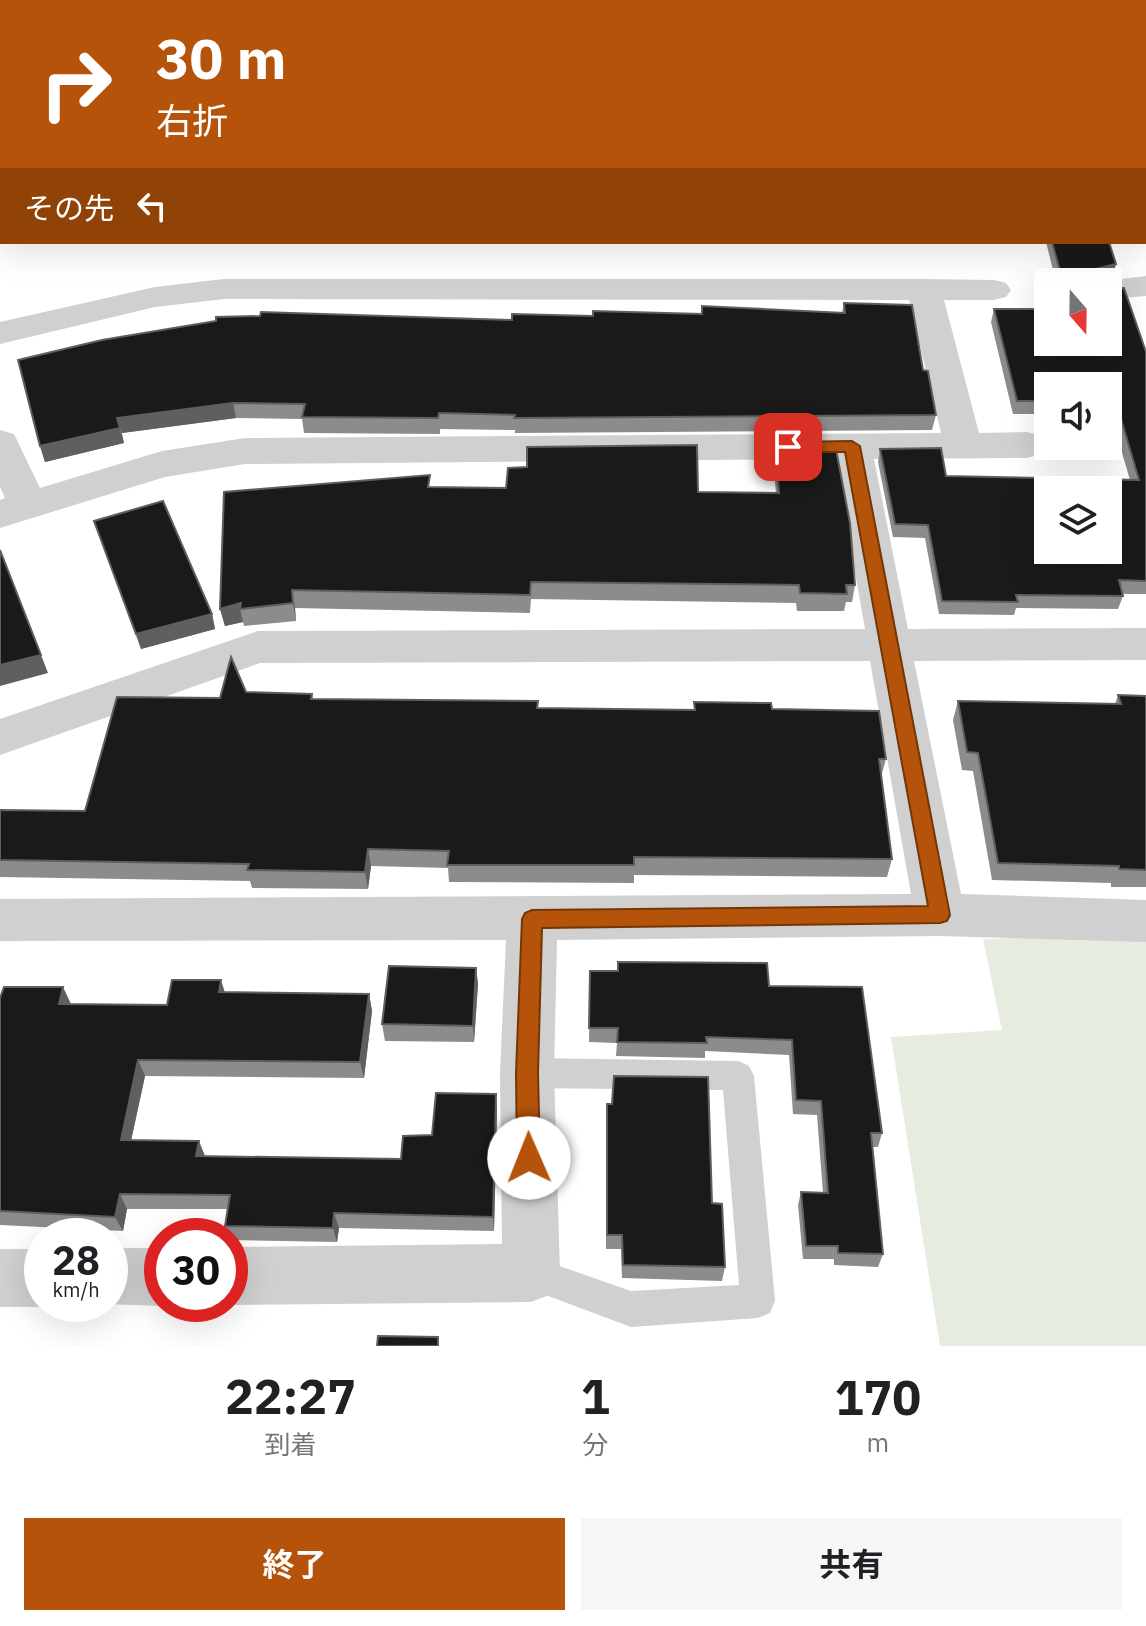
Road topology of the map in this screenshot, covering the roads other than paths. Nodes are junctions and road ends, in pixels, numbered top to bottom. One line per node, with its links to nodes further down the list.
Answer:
1 (924, 289): 2 (street); 3 (street); 5 (street)
2 (994, 290)
3 (0, 333)
4 (0, 443): 8 (street)
5 (963, 445): 6 (street); 7 (street)
6 (1027, 445)
7 (852, 446): 8 (street); 10 (street)
8 (14, 510)
9 (1146, 644): 10 (street)
10 (888, 645): 11 (street); 12 (street)
11 (0, 737)
12 (940, 915): 13 (street); 15 (street)
13 (532, 919): 14 (street); 16 (street)
14 (0, 920)
15 (1146, 921)
16 (527, 1073): 17 (street); 17 (lane)
17 (531, 1273): 18 (street)
18 (248, 1276)
19 (0, 1278): 20 (street)
20 (24, 1278)

